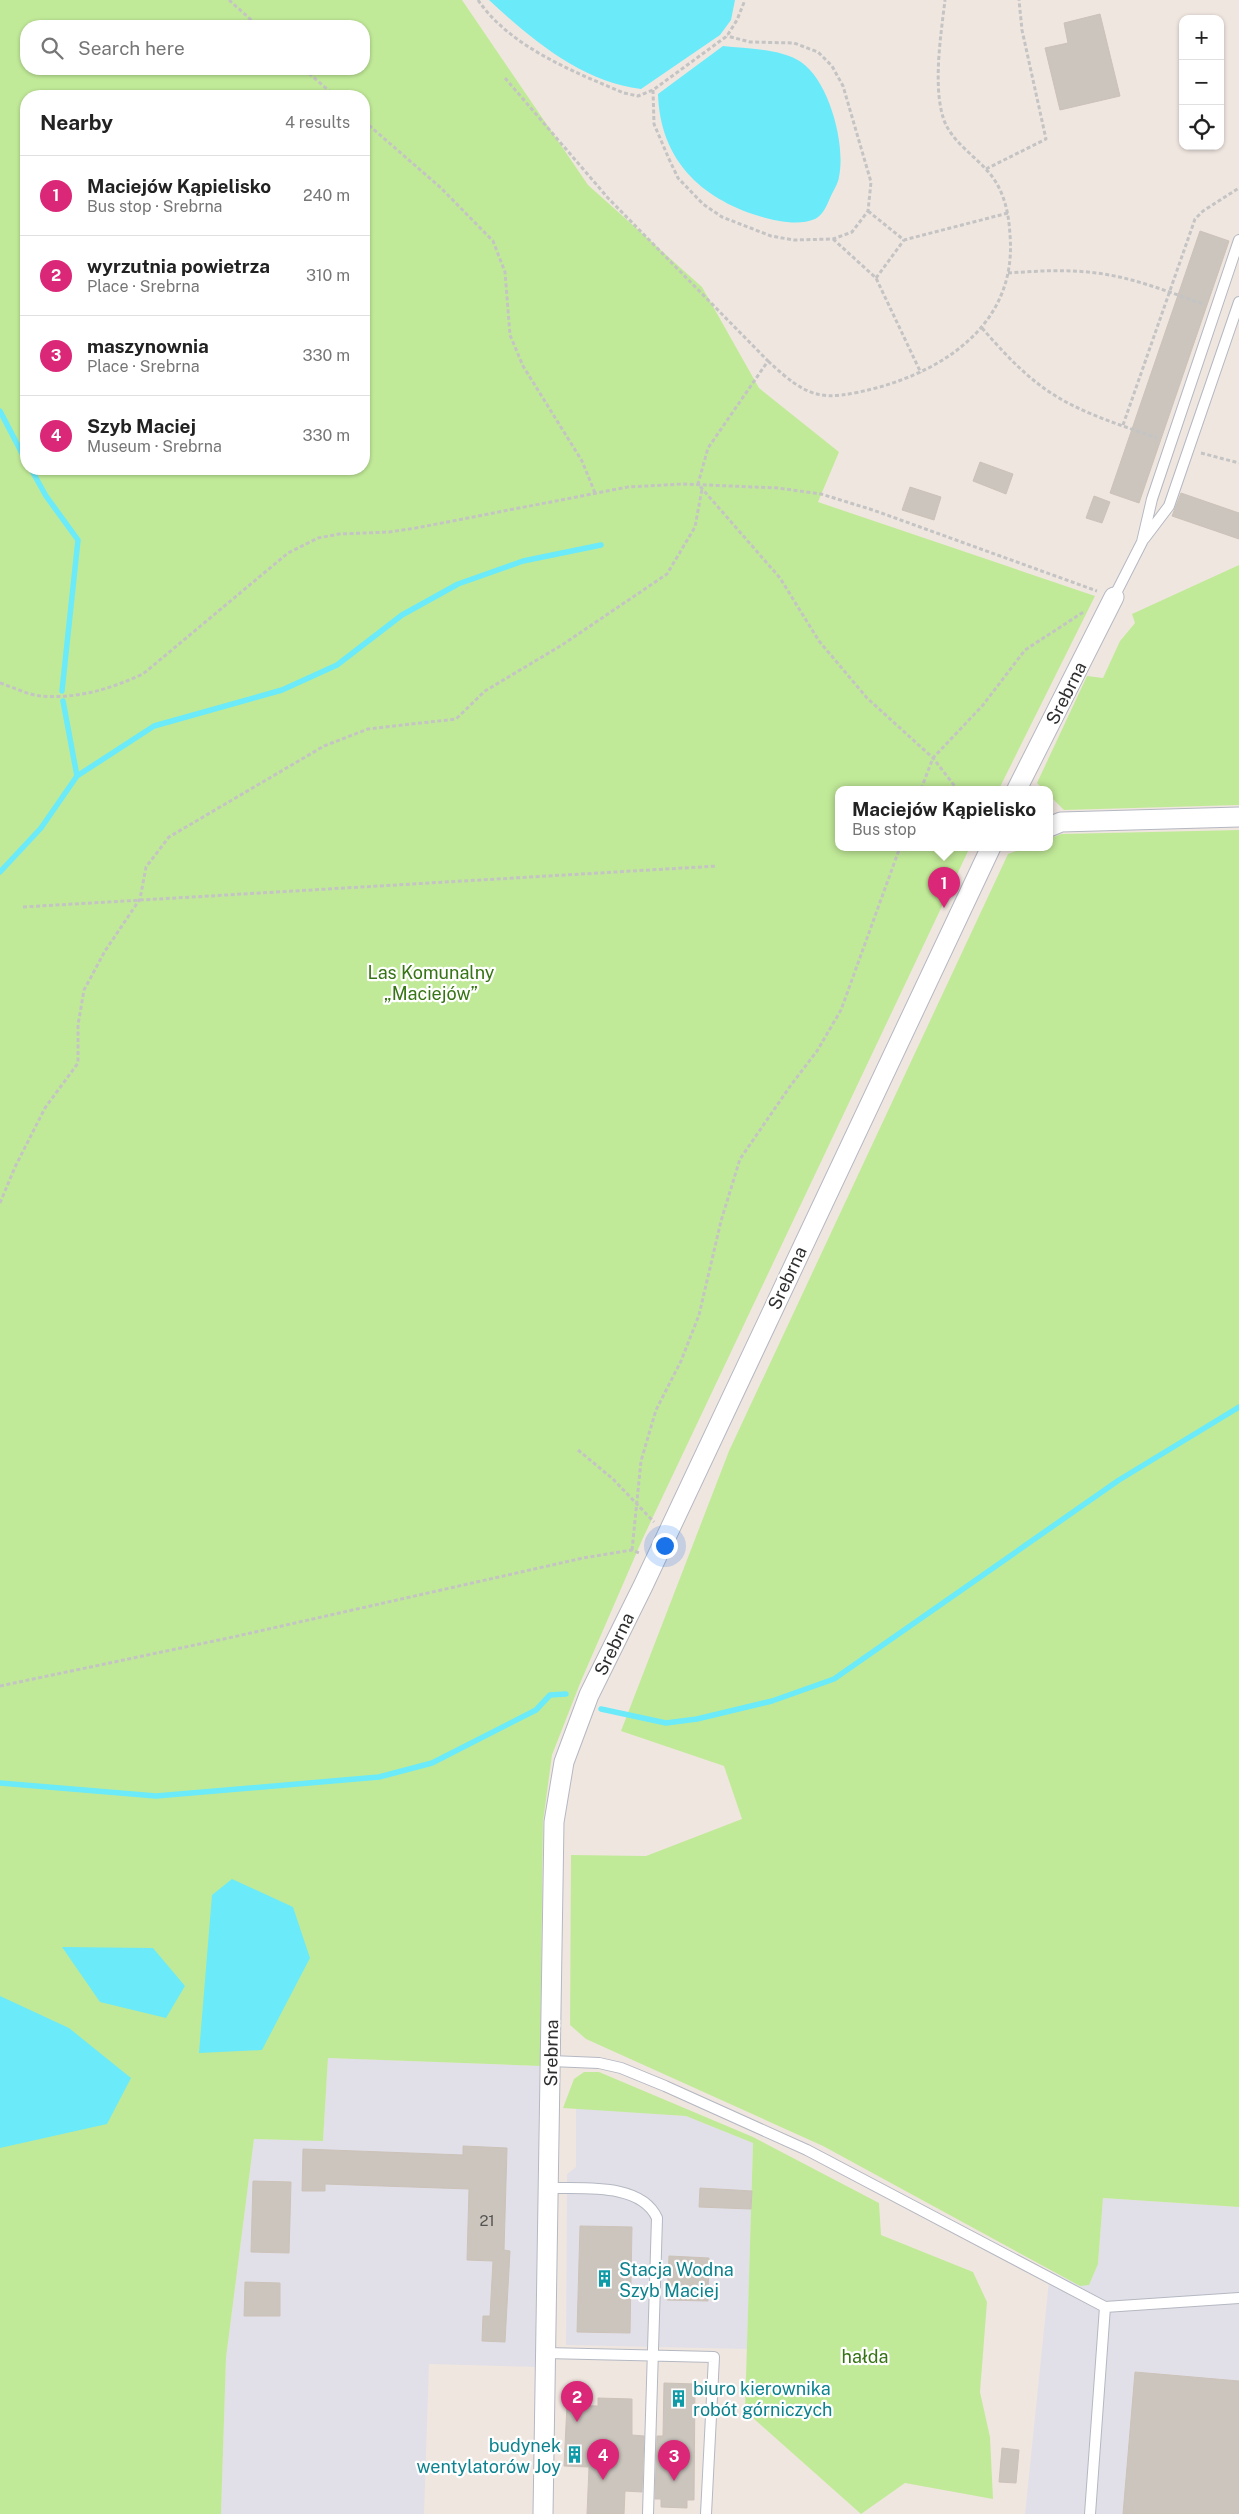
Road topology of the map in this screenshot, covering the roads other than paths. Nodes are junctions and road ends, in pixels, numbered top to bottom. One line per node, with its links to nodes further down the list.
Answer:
1 (1239, 240): 3 (lane)
2 (1239, 302): 3 (lane)
3 (1142, 542): 4 (lane)
4 (1114, 597): 5 (street, Srebrna)
5 (1019, 786)
6 (1239, 817): 7 (street)
7 (1053, 820)
8 (989, 851): 9 (street, Srebrna)
9 (551, 2061): 10 (street, Srebrna); 12 (lane)
10 (548, 2188): 13 (street, Srebrna); 14 (lane)
11 (1239, 2298): 12 (lane)
12 (1105, 2307): 18 (lane)
13 (546, 2353): 14 (lane); 15 (street, Srebrna)
14 (652, 2355): 16 (lane); 17 (lane)
15 (543, 2514)
16 (648, 2514)
17 (706, 2514)
18 (1090, 2514)

